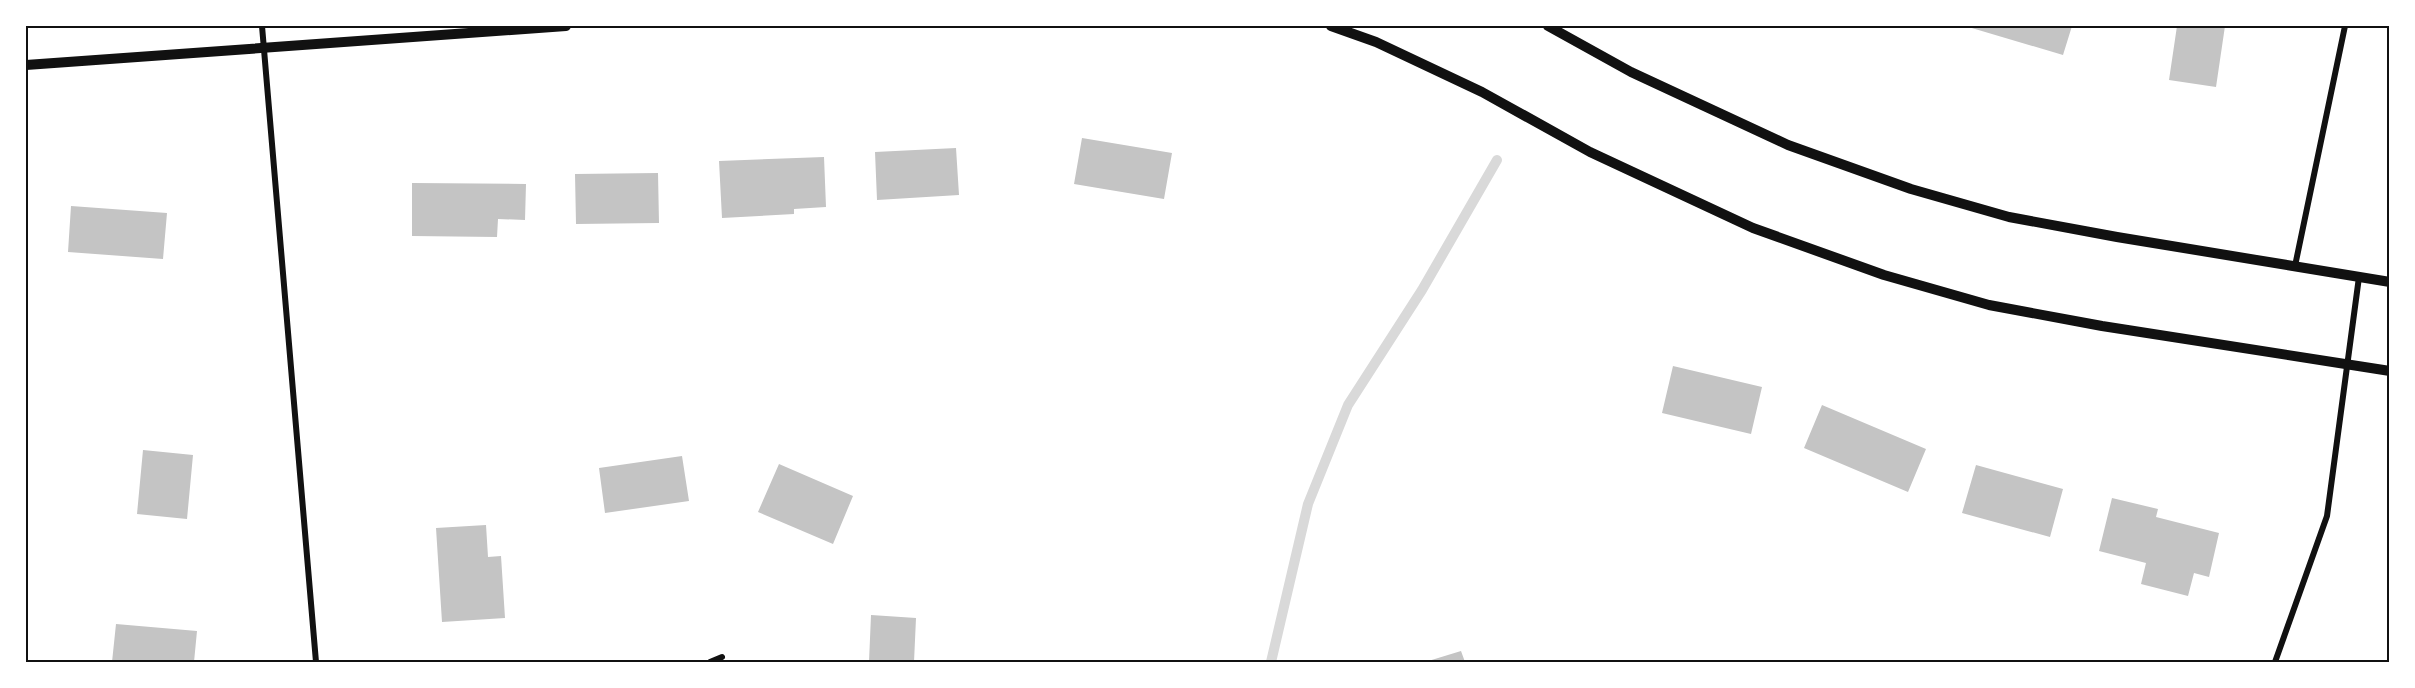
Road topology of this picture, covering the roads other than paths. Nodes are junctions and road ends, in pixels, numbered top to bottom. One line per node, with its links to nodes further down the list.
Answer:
1 (262, 26): 6 (street)
2 (566, 26): 6 (street)
3 (1332, 26): 11 (street)
4 (1548, 26): 8 (street)
5 (2345, 26): 8 (street)
6 (263, 48): 7 (street); 14 (street)
7 (26, 65)
8 (2295, 266): 9 (street)
9 (2359, 277): 10 (street); 11 (street)
10 (2390, 282)
11 (2346, 364): 12 (street); 16 (street)
12 (2390, 371)
13 (722, 657): 15 (street)
14 (316, 663)
15 (710, 663)
16 (2275, 663)

